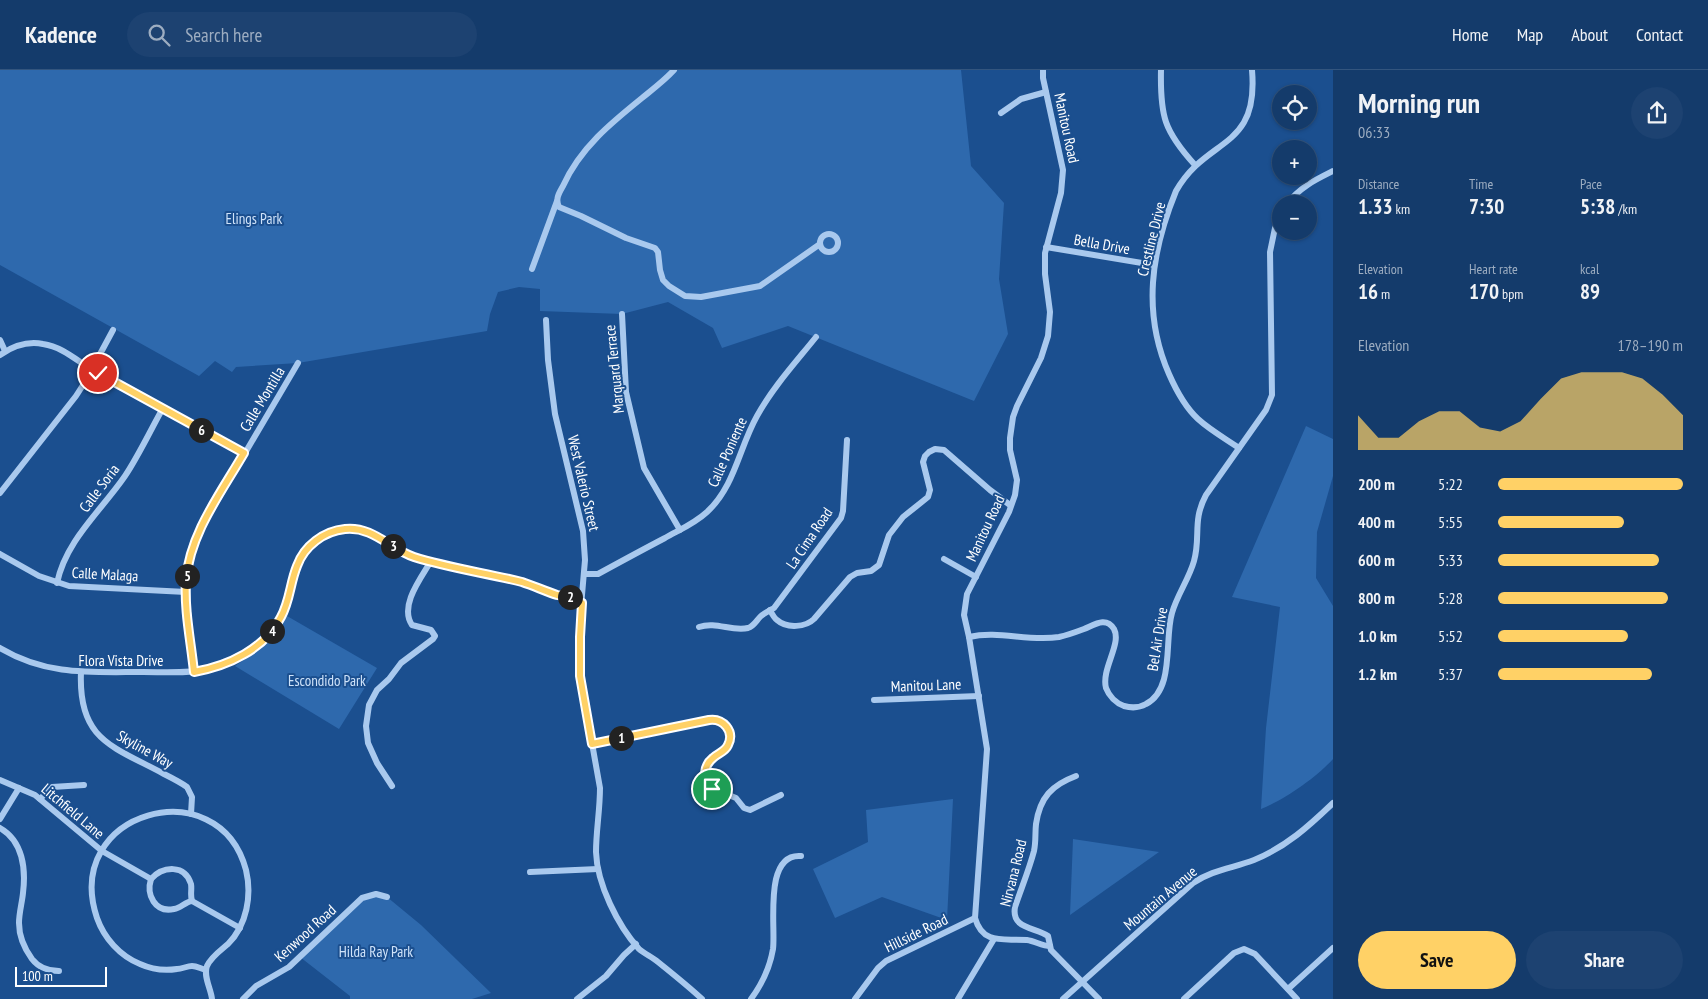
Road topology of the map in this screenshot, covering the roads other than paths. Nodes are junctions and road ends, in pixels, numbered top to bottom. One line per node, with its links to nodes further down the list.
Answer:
1 (674, 70): 10 (street)
2 (1043, 70): 5 (street, Manitou Road)
3 (1161, 70): 7 (street)
4 (1252, 70): 7 (street, Crestline Drive)
5 (1046, 92): 6 (street); 13 (street, Manitou Road)
6 (1001, 113)
7 (1195, 165): 14 (street, Crestline Drive)
8 (1333, 171): 9 (street)
9 (1296, 195)
10 (557, 201): 12 (street); 15 (street)
11 (1272, 240): 26 (street, Bel Air Drive)
12 (820, 244)
13 (1046, 247): 14 (street, Bella Drive); 29 (street, Manitou Road)
14 (1154, 266): 26 (street, Crestline Drive)
15 (532, 269)
16 (622, 314): 30 (street, Marquard Terrace)
17 (546, 320): 34 (street, West Valerio Street)
18 (113, 330): 23 (street)
19 (816, 337): 30 (street, Calle Poniente)
20 (0, 340): 21 (street)
21 (2, 353): 23 (street)
22 (298, 363): 27 (street, Calle Montilla)
23 (91, 369): 24 (street); 28 (street)
24 (163, 408): 27 (street); 36 (street, Calle Soria)
25 (847, 440): 39 (street, La Cima Road)
26 (1239, 448): 41 (street, Bel Air Drive)
27 (244, 453): 37 (street, Calle Montilla)
28 (0, 493)
29 (1010, 505): 35 (street, Manitou Road); 39 (street)
30 (680, 530): 34 (street, Calle Poniente)
31 (0, 554): 36 (street, Calle Malaga)
32 (944, 560): 35 (street)
33 (431, 561): 38 (street, Flora Vista Drive); 44 (street, Flora Vista Drive); 51 (street)
34 (584, 574): 38 (street, West Valerio Street)
35 (976, 577): 41 (street, Manitou Road)
36 (57, 583): 37 (street, Calle Malaga)
37 (186, 592): 44 (street, Calle Montilla)
38 (580, 603): 47 (street, West Valerio Street)
39 (770, 610): 40 (street, La Cima Road)
40 (700, 627)
41 (969, 637): 45 (street, Manitou Road)
42 (0, 648): 43 (street, Flora Vista Drive)
43 (81, 672): 44 (street, Flora Vista Drive); 56 (street, Skyline Way)
44 (194, 672)
45 (979, 696): 46 (street, Manitou Lane); 66 (street, Manitou Road)
46 (874, 700)
47 (592, 744): 53 (street); 61 (street, West Valerio Street)
48 (1076, 776): 70 (street, Nirvana Road)
49 (0, 780): 52 (street, Litchfield Lane)
50 (84, 785): 54 (street)
51 (392, 786)
52 (19, 788): 54 (street, Litchfield Lane); 57 (street)
53 (781, 795)
54 (40, 799): 59 (street, Litchfield Lane)
55 (1333, 803): 74 (street, Mountain Avenue)
56 (191, 814): 59 (street); 67 (street)
57 (0, 819)
58 (0, 828): 72 (street)
59 (102, 851): 63 (street, Litchfield Lane); 73 (street)
60 (801, 856): 82 (street)
61 (598, 869): 62 (street); 69 (street, West Valerio Street)
62 (530, 872)
63 (151, 879): 65 (street); 65 (street)
64 (387, 897): 78 (street, Kenwood Road)
65 (192, 901): 67 (street)
66 (975, 918): 68 (street); 83 (street, Hillside Road)
67 (240, 928): 73 (street)
68 (994, 939): 70 (street); 84 (street)
69 (636, 944): 76 (street); 81 (street, West Valerio Street)
70 (1050, 946): 74 (street)
71 (1333, 948): 75 (street)
72 (59, 970)
73 (206, 970): 77 (street)
74 (1083, 982): 85 (street, Mountain Avenue); 86 (street)
75 (1288, 989): 87 (street); 88 (street)
76 (586, 993): 79 (street); 80 (street)
77 (212, 999)
78 (243, 999)
79 (577, 999)
80 (591, 999)
81 (702, 999)
82 (752, 999)
83 (855, 999)
84 (958, 999)
85 (1063, 999)
86 (1099, 999)
87 (1184, 999)
88 (1297, 999)

